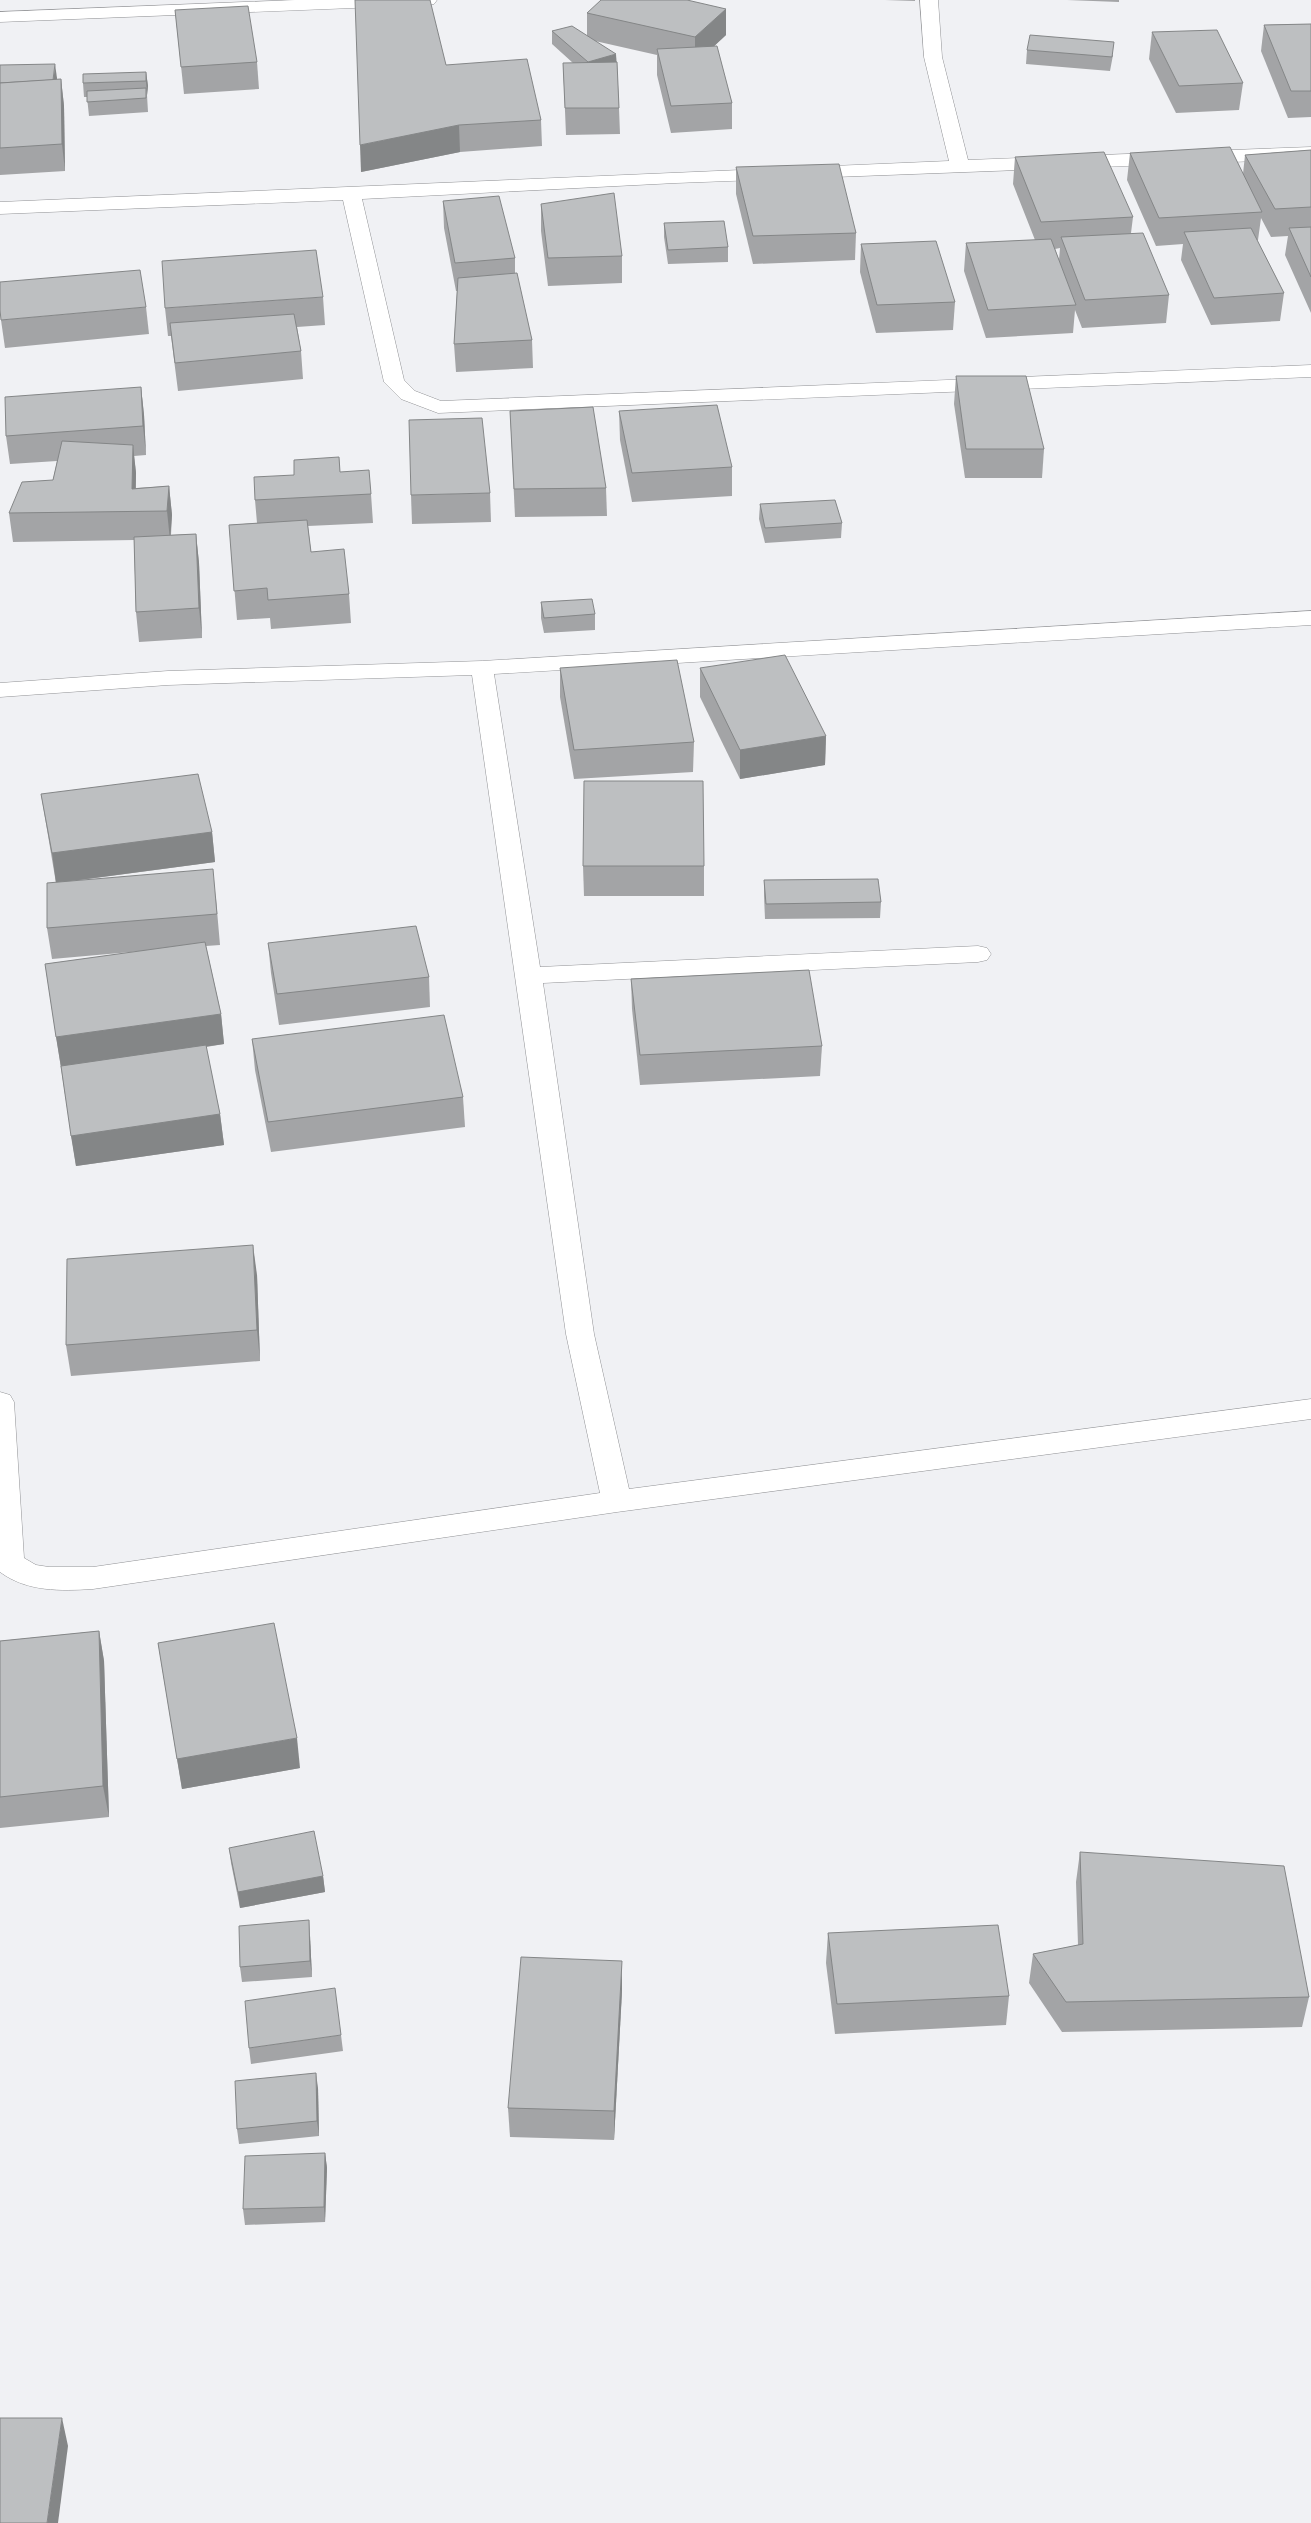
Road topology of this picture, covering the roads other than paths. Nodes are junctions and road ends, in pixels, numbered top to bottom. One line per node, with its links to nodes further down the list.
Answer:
1 (428, 0): 3 (street)
2 (929, 0): 5 (street)
3 (0, 18)
4 (1311, 153): 5 (street)
5 (960, 166): 6 (street)
6 (351, 194): 7 (street); 8 (street)
7 (0, 208)
8 (1311, 371)
9 (1311, 618): 10 (street)
10 (482, 668): 11 (street); 13 (street)
11 (0, 690)
12 (978, 954): 13 (street)
13 (529, 976): 16 (street)
14 (0, 1402): 16 (street)
15 (1311, 1409): 16 (street)
16 (617, 1501)

